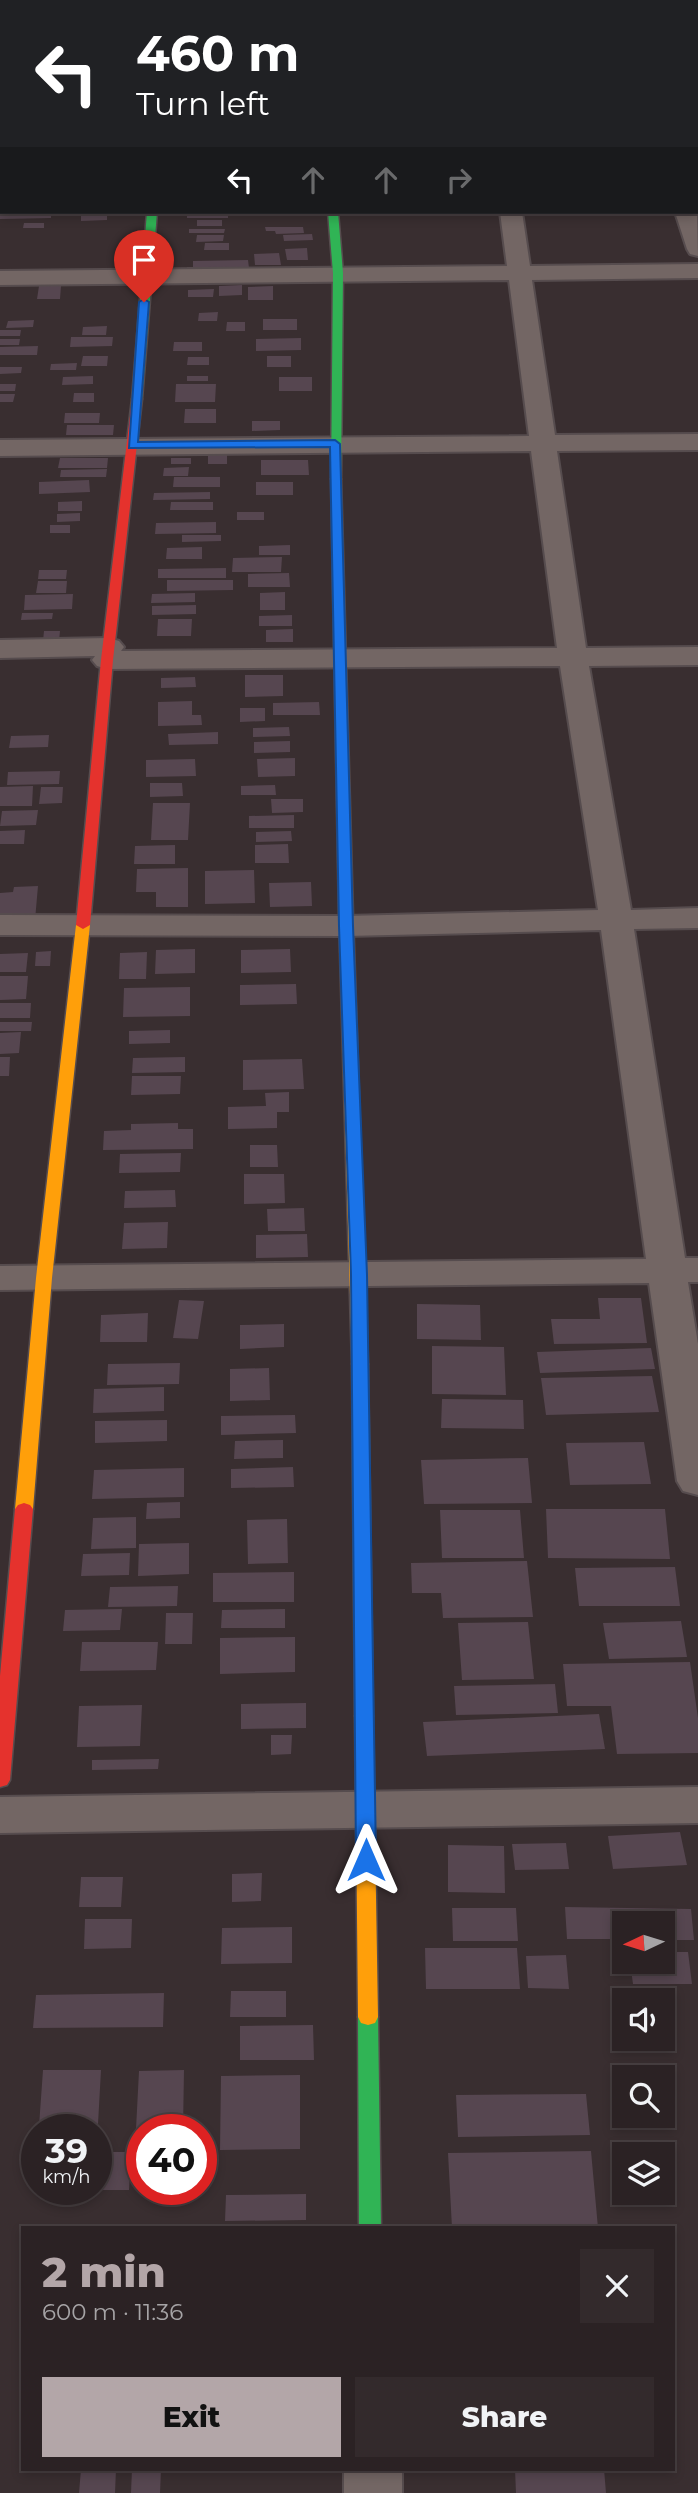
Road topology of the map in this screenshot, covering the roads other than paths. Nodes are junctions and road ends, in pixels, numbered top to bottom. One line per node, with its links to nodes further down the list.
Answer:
1 (152, 214): 10 (street)
2 (333, 214): 8 (street)
3 (511, 214): 6 (street)
4 (687, 214): 5 (street)
5 (698, 250)
6 (520, 271): 7 (street); 8 (street); 12 (street)
7 (698, 271)
8 (338, 273): 10 (street); 13 (street)
9 (0, 278): 10 (street)
10 (146, 278): 14 (street)
11 (698, 442): 12 (street)
12 (543, 443): 13 (street); 19 (street)
13 (335, 444): 14 (street); 20 (street)
14 (133, 446): 15 (street); 17 (street)
15 (0, 448)
16 (0, 649): 17 (street)
17 (108, 654): 20 (street); 23 (street)
18 (698, 656): 19 (street)
19 (573, 657): 20 (street); 22 (street)
20 (341, 660): 25 (street)
21 (698, 918): 22 (street)
22 (616, 920): 25 (street); 26 (street)
23 (83, 924): 24 (street); 25 (street); 29 (street)
24 (0, 925)
25 (346, 926): 27 (street)
26 (683, 1270): 27 (street); 30 (street)
27 (359, 1275): 29 (street); 33 (street)
28 (0, 1278): 29 (street)
29 (44, 1279): 31 (street)
30 (698, 1481)
31 (0, 1780)
32 (698, 1805): 33 (street)
33 (365, 1808): 34 (street); 35 (street)
34 (0, 1815)
35 (370, 2226)
36 (373, 2471): 37 (street)
37 (373, 2493)

